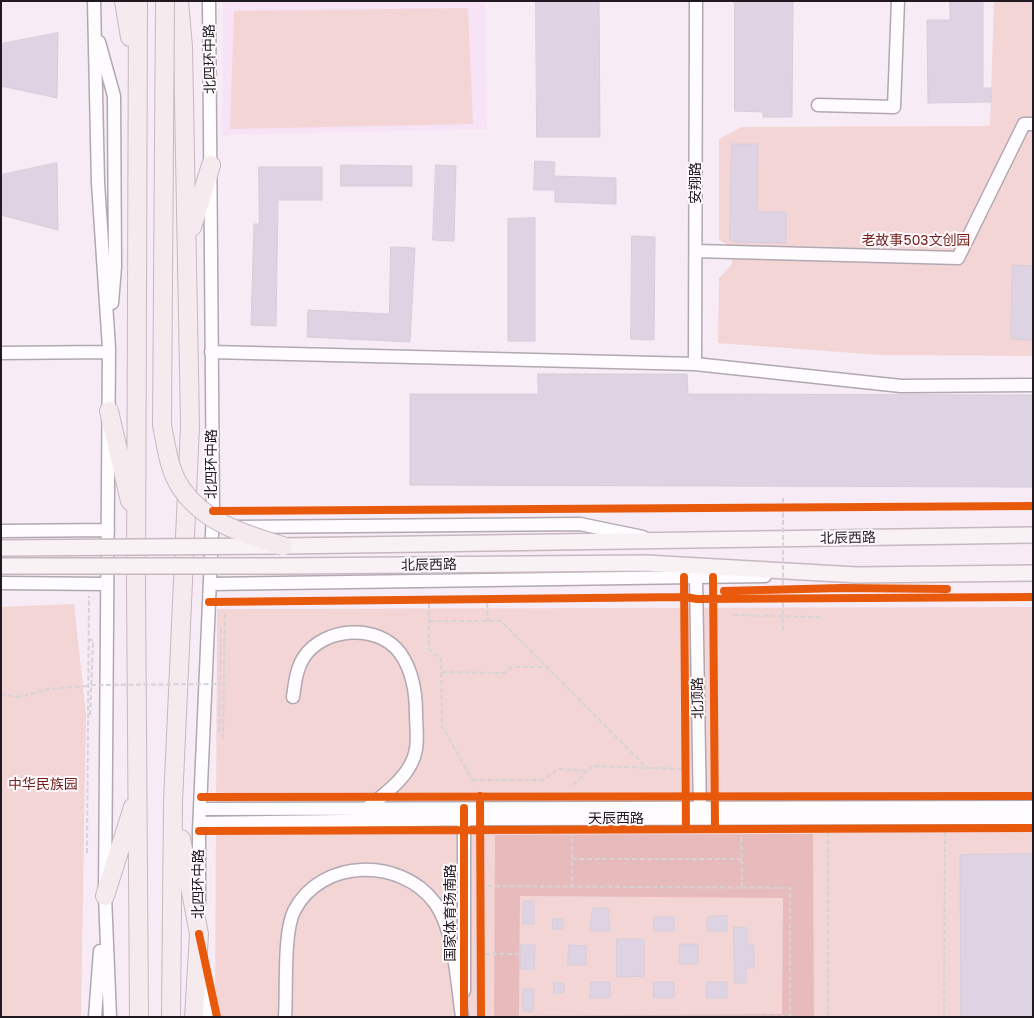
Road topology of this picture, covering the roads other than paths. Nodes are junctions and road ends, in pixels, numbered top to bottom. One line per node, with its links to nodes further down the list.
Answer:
1 (94, 1): 10 (street)
2 (124, 1): 12 (highway)
3 (138, 1): 12 (highway)
4 (165, 1): 31 (highway, bridge)
5 (179, 1): 11 (highway, 北四环中路)
6 (186, 1): 11 (highway)
7 (209, 1): 15 (street, 北四环中路)
8 (696, 1): 17 (street, 安翔路)
9 (898, 1): 13 (street)
10 (94, 20): 18 (street); 18 (street)
11 (183, 46): 16 (highway, 北四环中路)
12 (138, 82): 27 (highway)
13 (818, 105)
14 (1033, 124): 17 (street)
15 (211, 165): 16 (highway); 20 (street, 北四环中路)
16 (187, 244): 43 (highway, 北四环中路)
17 (696, 251): 21 (street, 安翔路)
18 (109, 350): 19 (street); 23 (street)
19 (1, 352)
20 (212, 352): 21 (street); 24 (street, 北四环中路)
21 (695, 364): 22 (street)
22 (1033, 385)
23 (109, 411): 26 (street); 27 (highway)
24 (212, 527): 30 (street, 北辰西路); 40 (street, 北四环中路)
25 (47, 530): 26 (street); 28 (street); 38 (street)
26 (108, 530): 39 (street)
27 (137, 530): 42 (highway)
28 (1, 531)
29 (1033, 535): 30 (main road, 北辰西路)
30 (662, 540): 31 (main road, 北辰西路)
31 (283, 546): 32 (main road, 北辰西路, bridge)
32 (1, 548)
33 (1, 566): 35 (main road, 北辰西路, bridge)
34 (1033, 573): 35 (main road, 北辰西路)
35 (856, 575): 36 (street, 北辰西路)
36 (696, 577): 40 (street, 北辰西路); 47 (street, 北顶路)
37 (1, 583): 38 (street)
38 (47, 583): 39 (street)
39 (107, 584): 51 (street)
40 (210, 584): 45 (street, 北四环中路)
41 (292, 698): 46 (street)
42 (139, 790): 51 (highway); 55 (highway)
43 (173, 802): 52 (highway); 56 (highway, 北四环中路)
44 (1033, 807): 47 (street, 天辰西路)
45 (200, 809): 46 (street, 天辰西路); 50 (street, 北四环中路)
46 (366, 809): 48 (street, 天辰西路)
47 (700, 813): 48 (street, 天辰西路); 49 (street, 天辰西路)
48 (464, 814): 50 (street, 天辰西路); 60 (street, 国家体育场南路)
49 (1033, 818)
50 (200, 823): 52 (street, 北四环中路)
51 (105, 896): 53 (street); 54 (street)
52 (199, 934): 57 (highway); 58 (street, 北四环中路)
53 (95, 1017)
54 (110, 1017)
55 (139, 1017)
56 (171, 1017)
57 (194, 1017)
58 (207, 1017)
59 (285, 1017): 60 (street)
60 (463, 1017)

